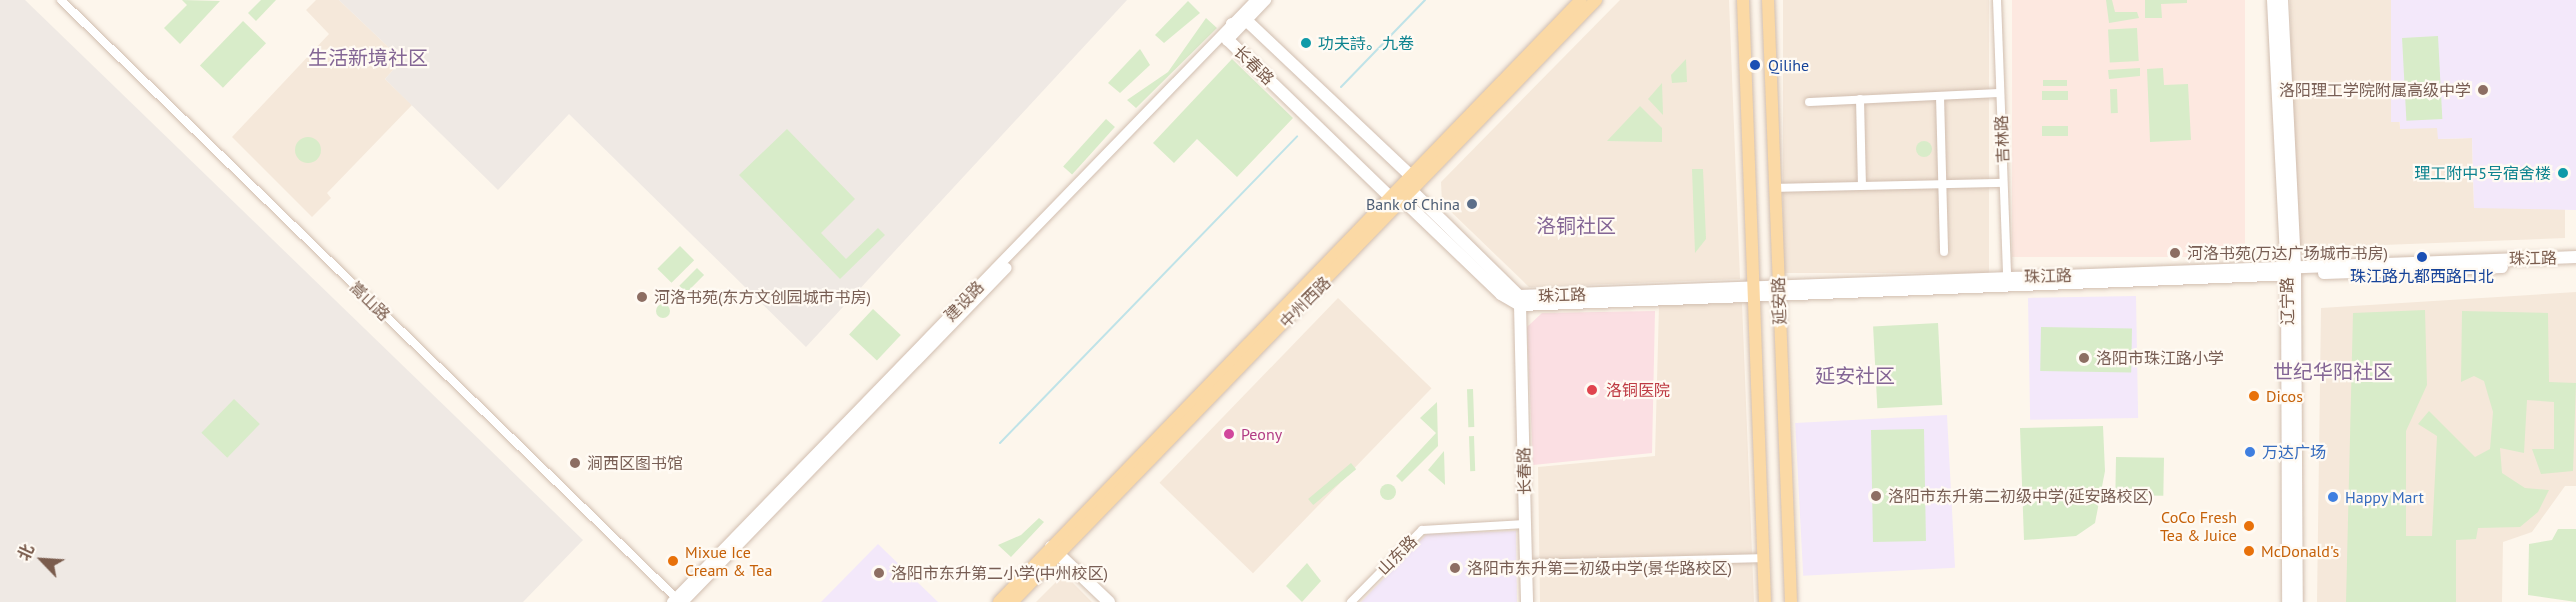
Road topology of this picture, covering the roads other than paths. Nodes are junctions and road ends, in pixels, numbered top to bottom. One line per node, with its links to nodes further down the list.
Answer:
1 (61, 0): 38 (street, 嵩山路)
2 (67, 0): 38 (street, 嵩山路)
3 (1256, 0): 13 (street, 建设路)
4 (1266, 0): 12 (street, 建设路)
5 (1581, 0): 19 (main road, 中州西路)
6 (1596, 0): 24 (main road, 中州西路)
7 (1743, 0): 32 (main road, 延安路)
8 (1768, 0): 23 (main road, 延安路)
9 (1997, 0): 15 (street, 吉林路)
10 (2274, 0): 29 (main road, 辽宁路)
11 (2282, 0): 29 (main road, 辽宁路)
12 (1246, 20): 13 (main road, 长春路); 14 (street, 建设路); 19 (main road, 长春路)
13 (1232, 24): 14 (main road, 长春路); 38 (street, 建设路)
14 (1228, 40): 25 (main road, 长春路); 38 (street, 建设路)
15 (2001, 93): 16 (street); 21 (street, 吉林路)
16 (1940, 96): 17 (street); 20 (street)
17 (1860, 99): 18 (street); 22 (street)
18 (1809, 102)
19 (1412, 177): 24 (main road); 25 (main road, 中州西路)
20 (1942, 182): 21 (street); 22 (street); 26 (street)
21 (2003, 183): 30 (street, 吉林路)
22 (1862, 185): 23 (street)
23 (1775, 188): 31 (main road, 延安路)
24 (1408, 196): 25 (main road); 33 (main road); 35 (main road, 中州西路)
25 (1391, 198): 35 (main road, 中州西路)
26 (1944, 252)
27 (2576, 257): 29 (main road, 珠江路)
28 (2576, 264): 29 (main road, 珠江路)
29 (2291, 270): 30 (main road, 珠江路); 31 (main road, 珠江路); 46 (main road, 辽宁路); 47 (main road, 辽宁路)
30 (2007, 278): 31 (main road, 珠江路)
31 (1778, 292): 32 (main road, 珠江路); 45 (main road, 延安路)
32 (1755, 293): 33 (main road, 珠江路); 36 (main road, 延安路)
33 (1520, 300): 34 (main road, 长春路)
34 (1525, 524): 37 (main road, 长春路); 42 (street, 山东路)
35 (1055, 550): 39 (main road, 中州西路); 40 (main road, 中州西路); 41 (main road)
36 (1764, 558): 37 (street); 44 (main road, 延安路)
37 (1526, 564): 43 (main road, 长春路)
38 (679, 600)
39 (999, 602)
40 (1012, 602)
41 (1109, 602)
42 (1351, 602)
43 (1527, 602)
44 (1766, 602)
45 (1791, 602)
46 (2288, 602)
47 (2297, 602)

